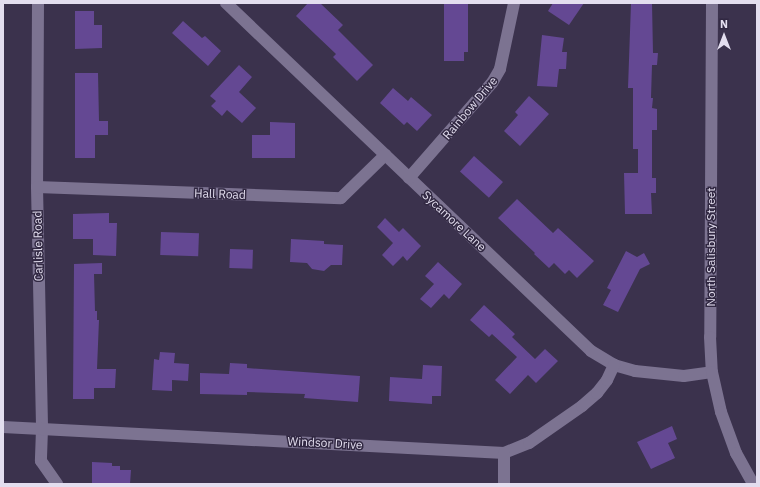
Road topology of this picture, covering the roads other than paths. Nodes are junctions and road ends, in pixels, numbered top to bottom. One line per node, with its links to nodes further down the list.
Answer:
1 (38, 3): 7 (street, Carlisle Road)
2 (226, 3): 5 (street, Sycamore Lane)
3 (514, 3): 6 (street, Rainbow Drive)
4 (712, 3): 9 (street, North Salisbury Street)
5 (384, 154): 6 (street, Sycamore Lane); 7 (street, Hall Road)
6 (409, 178): 8 (street, Sycamore Lane)
7 (37, 187): 11 (street, Carlisle Road)
8 (614, 365): 9 (street, Sycamore Lane); 12 (street, Windsor Drive)
9 (712, 372): 15 (street, North Salisbury Street)
10 (3, 427): 11 (street, Windsor Drive)
11 (42, 429): 12 (street, Windsor Drive); 13 (street, Carlisle Road)
12 (504, 453): 14 (street)
13 (57, 484)
14 (504, 484)
15 (753, 484)

